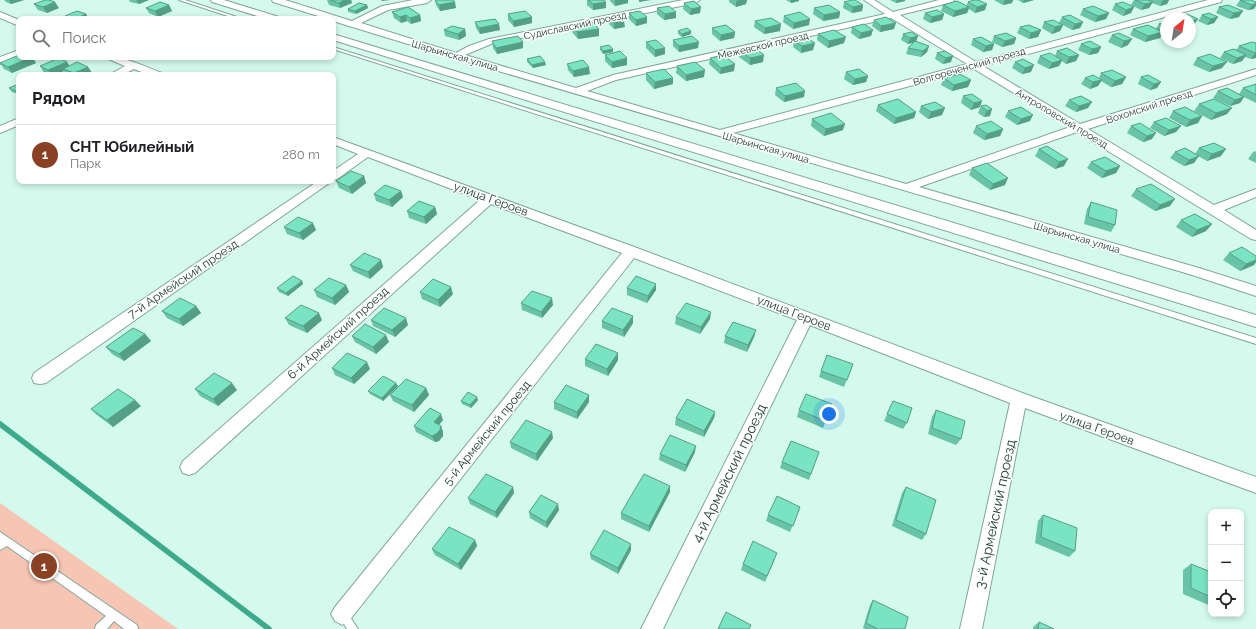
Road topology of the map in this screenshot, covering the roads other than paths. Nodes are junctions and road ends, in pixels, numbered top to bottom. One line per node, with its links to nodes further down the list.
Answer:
1 (181, 0): 11 (lane)
2 (215, 0): 12 (street)
3 (276, 0): 13 (street, Шарьинская улица)
4 (426, 0): 16 (street)
5 (696, 0): 20 (street, Судиславский проезд)
6 (868, 0): 10 (street, Антроповский проезд)
7 (950, 0): 10 (street, Межевской проезд)
8 (1218, 0): 24 (street, Волгореченский проезд)
9 (0, 15): 15 (street)
10 (892, 15): 24 (street, Антроповский проезд); 28 (street, Межевской проезд)
11 (232, 16)
12 (266, 16)
13 (327, 16)
14 (336, 19): 16 (street, Шарьинская улица)
15 (16, 22)
16 (352, 24): 20 (street, Шарьинская улица)
17 (336, 38): 45 (street, Шарьинская улица)
18 (336, 49): 46 (lane)
19 (16, 54): 22 (street)
20 (458, 56): 28 (street, Шарьинская улица)
21 (120, 60): 23 (street)
22 (0, 61)
23 (135, 65): 25 (street); 26 (street)
24 (976, 66): 30 (street, Антроповский проезд); 32 (street, Волгореченский проезд)
25 (120, 72)
26 (151, 72)
27 (1256, 72): 30 (street, Вохомский проезд)
28 (576, 90): 32 (street, Шарьинская улица)
29 (16, 122): 31 (street)
30 (1079, 128): 37 (street, Вохомский проезд); 40 (street, Антроповский проезд)
31 (0, 130)
32 (720, 134): 37 (street, Шарьинская улица)
33 (336, 141): 34 (street, улица Героев)
34 (367, 153): 35 (street); 39 (street, улица Героев)
35 (336, 174)
36 (322, 184): 47 (street, 7-й Армейский проезд)
37 (906, 188): 43 (street, Шарьинская улица)
38 (1256, 193): 40 (street)
39 (488, 199): 42 (street, улица Героев); 49 (street, 6-й Армейский проезд)
40 (1213, 210): 41 (street, Антроповский проезд)
41 (1256, 236)
42 (632, 251): 44 (street, улица Героев); 52 (street, 5-й Армейский проезд)
43 (1256, 291)
44 (806, 317): 48 (street, улица Героев); 57 (street, 4-й Армейский проезд)
45 (1256, 321)
46 (1256, 341)
47 (40, 378)
48 (1019, 399): 50 (street, улица Героев); 58 (street, 3-й Армейский проезд)
49 (189, 467)
50 (1256, 485)
51 (2, 541): 53 (lane)
52 (342, 614): 56 (lane)
53 (113, 615): 54 (lane); 55 (lane)
54 (100, 629)
55 (133, 629)
56 (353, 629)
57 (652, 629)
58 (971, 629)

